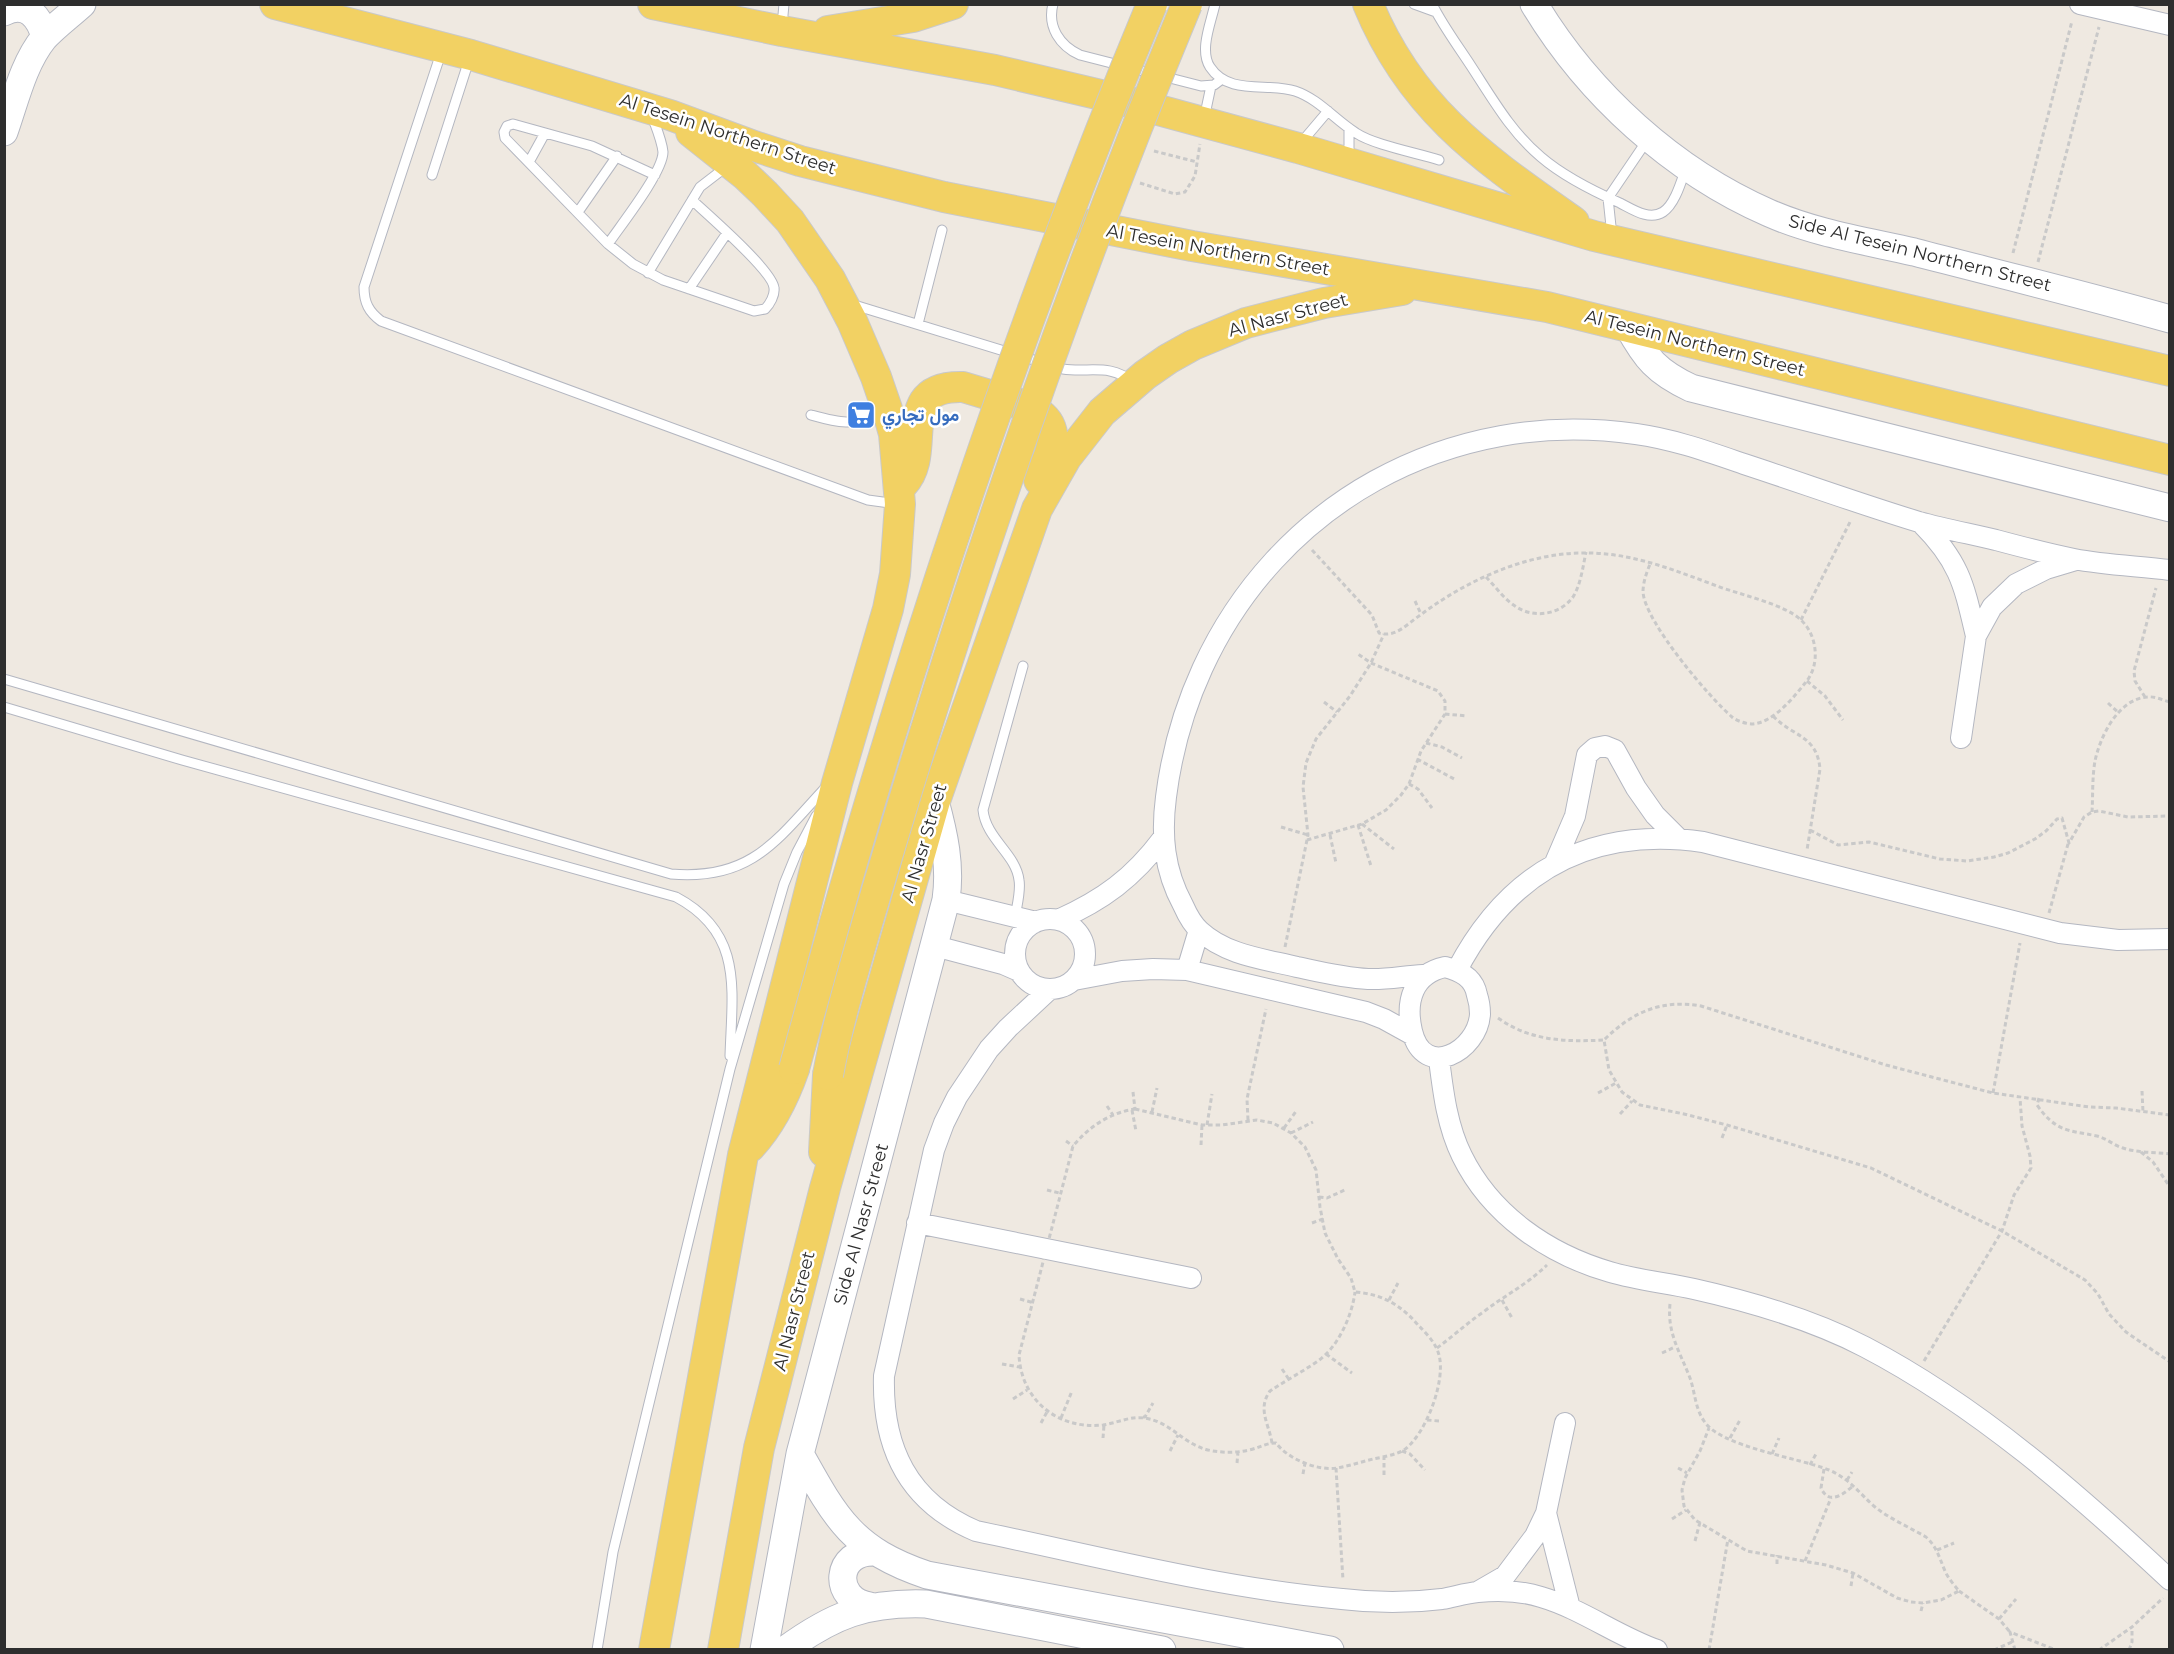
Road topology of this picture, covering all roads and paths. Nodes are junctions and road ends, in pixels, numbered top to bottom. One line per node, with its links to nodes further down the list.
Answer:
1 (82, 4): 18 (street)
2 (275, 4): 19 (main road, Al Tesein Northern Street)
3 (653, 4): 16 (main road)
4 (954, 4): 16 (main road)
5 (1053, 4): 21 (lane)
6 (1152, 4): 171 (main road, bridge)
7 (1187, 4): 173 (main road, bridge)
8 (1215, 4): 20 (lane)
9 (1368, 4): 45 (main road)
10 (1414, 4): 12 (lane)
11 (1534, 4): 28 (street, Side Al Tesein Northern Street)
12 (1434, 8): 40 (lane)
13 (2077, 10): 14 (street); 48 (path)
14 (2103, 11): 17 (street); 48 (path)
15 (4, 12): 18 (street)
16 (790, 23): 24 (main road)
17 (2169, 26)
18 (45, 37): 26 (street)
19 (457, 51): 23 (main road, Al Tesein Northern Street); 37 (lane); 60 (lane)
20 (1222, 79): 21 (lane); 22 (lane)
21 (1211, 86): 24 (lane)
22 (1328, 111): 25 (lane); 29 (lane)
23 (660, 112): 35 (main road); 38 (lane); 49 (main road, Al Tesein Northern Street)
24 (1204, 122): 29 (main road)
25 (1349, 128): 32 (lane); 34 (lane)
26 (4, 132)
27 (545, 133): 31 (lane); 33 (lane); 33 (lane)
28 (1649, 137): 36 (street, Side Al Tesein Northern Street); 40 (lane)
29 (1298, 147): 34 (main road)
30 (1149, 151): 39 (path)
31 (617, 156): 38 (lane); 42 (lane)
32 (1439, 160)
33 (529, 162): 42 (lane)
34 (1348, 162): 45 (main road)
35 (730, 164): 41 (lane); 51 (main road)
36 (1687, 166): 40 (lane); 48 (street, Side Al Tesein Northern Street)
37 (432, 175)
38 (655, 175): 46 (lane)
39 (1137, 182)
40 (1608, 198): 45 (lane)
41 (692, 200): 44 (lane); 47 (lane)
42 (578, 212): 46 (lane)
43 (942, 230): 53 (lane)
44 (727, 232): 50 (lane); 50 (lane)
45 (1604, 238): 55 (main road)
46 (608, 244): 47 (lane)
47 (648, 273): 50 (lane)
48 (2020, 278): 52 (street, Side Al Tesein Northern Street)
49 (1433, 286): 54 (main road, Al Tesein Northern Street); 56 (main road, Al Nasr Street)
50 (689, 289)
51 (842, 301): 53 (lane); 57 (main road)
52 (2169, 319)
53 (918, 324): 56 (lane)
54 (1628, 326): 59 (main road, Al Tesein Northern Street); 62 (street)
55 (2169, 371)
56 (1134, 384): 65 (main road, Al Nasr Street)
57 (887, 409): 58 (lane); 60 (main road)
58 (811, 415)
59 (2169, 460)
60 (899, 496): 65 (main road); 96 (main road)
61 (1860, 502): 63 (street); 64 (street); 73 (path)
62 (2169, 508)
63 (1921, 522): 67 (street); 75 (street)
64 (1298, 535): 74 (path); 108 (street)
65 (1027, 537): 99 (main road, Al Nasr Street)
66 (1586, 552): 68 (path); 70 (path); 70 (path)
67 (2076, 560): 69 (street); 75 (street)
68 (1651, 562): 73 (path); 90 (path)
69 (2165, 569): 81 (path)
70 (1486, 577): 72 (path)
71 (1414, 601): 72 (path)
72 (1421, 614): 74 (path)
73 (1801, 620): 80 (path)
74 (1384, 634): 77 (path)
75 (1976, 636): 92 (street)
76 (1358, 654): 77 (path)
77 (1371, 663): 86 (path); 88 (path)
78 (1023, 666): 118 (lane)
79 (4, 679): 96 (lane)
80 (1807, 681): 90 (path); 91 (path)
81 (2145, 697): 83 (path); 87 (path)
82 (1324, 702): 86 (path)
83 (2169, 702)
84 (2108, 703): 87 (path)
85 (4, 707): 138 (lane)
86 (1337, 712): 106 (path)
87 (2119, 713): 101 (path)
88 (1445, 714): 89 (path); 93 (path)
89 (1467, 716)
90 (1773, 716): 105 (path)
91 (1843, 720)
92 (1961, 738)
93 (1426, 743): 94 (path); 95 (path)
94 (1462, 758)
95 (1417, 759): 97 (path); 98 (path)
96 (838, 777): 138 (lane); 171 (main road)
97 (1456, 780)
98 (1409, 784): 100 (path); 103 (path)
99 (935, 801): 117 (street, Side Al Nasr Street); 173 (main road, Al Nasr Street)
100 (1432, 808)
101 (2092, 812): 102 (path); 111 (path)
102 (2169, 816)
103 (1360, 824): 107 (path); 112 (path); 115 (path)
104 (1281, 827): 106 (path)
105 (1810, 830): 111 (path); 116 (path)
106 (1308, 835): 110 (path)
107 (1330, 835): 110 (path); 113 (path)
108 (1163, 838): 119 (street); 123 (street)
109 (1679, 838): 114 (street); 114 (street); 116 (street)
110 (1307, 840): 126 (path)
111 (2069, 843): 122 (path)
112 (1394, 849)
113 (1336, 863)
114 (1554, 865): 128 (street)
115 (1371, 866)
116 (1804, 868): 121 (street)
117 (946, 900): 118 (street); 125 (street, Side Al Nasr Street)
118 (1015, 917): 120 (street)
119 (1058, 920): 120 (street); 131 (street)
120 (1036, 922): 129 (street)
121 (2024, 924): 122 (street); 144 (path)
122 (2044, 929): 124 (street)
123 (1199, 930): 126 (street); 127 (street)
124 (2169, 939)
125 (935, 946): 129 (street); 227 (street, Side Al Nasr Street)
126 (1281, 963): 130 (street)
127 (1187, 970): 131 (street); 133 (street)
128 (1457, 970): 130 (street); 134 (street)
129 (1019, 971): 132 (street)
130 (1423, 975): 135 (street)
131 (1074, 980): 132 (street)
132 (1050, 989): 179 (street)
133 (1270, 989): 135 (street); 157 (path)
134 (1479, 1001): 136 (path); 137 (street)
135 (1413, 1035): 137 (street)
136 (1604, 1040): 139 (path); 144 (path)
137 (1440, 1059): 183 (street)
138 (730, 1069): 272 (lane)
139 (1616, 1083): 143 (path); 148 (path)
140 (1157, 1088): 152 (path)
141 (2142, 1091): 153 (path)
142 (1133, 1092): 150 (path)
143 (1598, 1093)
144 (1993, 1093): 146 (path)
145 (1212, 1094): 160 (path)
146 (2020, 1098): 147 (path); 181 (path)
147 (2038, 1098): 153 (path); 169 (path)
148 (1632, 1101): 154 (path); 161 (path)
149 (1107, 1106): 155 (path)
150 (1134, 1109): 152 (path); 155 (path); 163 (path)
151 (1297, 1110): 162 (path)
152 (1152, 1112): 159 (path)
153 (2143, 1112): 156 (path)
154 (1620, 1114)
155 (1113, 1115): 168 (path)
156 (2169, 1115)
157 (1248, 1121): 160 (path); 162 (path)
158 (1313, 1122): 164 (path)
159 (1202, 1125): 160 (path); 167 (path)
160 (1207, 1125)
161 (1727, 1125): 165 (path); 181 (path)
162 (1284, 1128): 164 (path)
163 (1136, 1131)
164 (1291, 1133): 177 (path)
165 (1722, 1138)
166 (1066, 1141): 168 (path)
167 (1201, 1145)
168 (1072, 1146): 176 (path)
169 (2139, 1151): 170 (path); 172 (path)
170 (2169, 1154)
171 (743, 1155): 273 (main road)
172 (2169, 1187)
173 (825, 1188): 274 (main road, Al Nasr Street)
174 (1347, 1189): 177 (path)
175 (1047, 1190): 176 (path)
176 (1059, 1193): 182 (path)
177 (1319, 1197): 178 (path)
178 (1323, 1219): 180 (path); 187 (path)
179 (917, 1223): 182 (street); 263 (street)
180 (1312, 1223)
181 (2002, 1231): 197 (path); 202 (path)
182 (1046, 1248): 184 (street); 191 (path)
183 (1559, 1253): 186 (street); 190 (path)
184 (1191, 1278)
185 (1398, 1283): 189 (path)
186 (1674, 1285): 193 (path); 202 (street)
187 (1355, 1292): 189 (path); 196 (path)
188 (1020, 1299): 191 (path)
189 (1389, 1300): 194 (path)
190 (1502, 1300): 192 (path); 194 (path)
191 (1034, 1303): 199 (path)
192 (1512, 1318)
193 (1675, 1347): 195 (path); 217 (path)
194 (1437, 1348): 211 (path)
195 (1662, 1353)
196 (1326, 1354): 201 (path); 203 (path)
197 (2169, 1362)
198 (1002, 1364): 199 (path)
199 (1019, 1367): 204 (path)
200 (1282, 1369): 203 (path)
201 (1352, 1373)
202 (1915, 1376): 257 (street)
203 (1288, 1378): 222 (path)
204 (1027, 1390): 206 (path); 208 (path)
205 (1072, 1390): 209 (path)
206 (1013, 1399)
207 (1153, 1403): 210 (path)
208 (1048, 1410): 209 (path); 214 (path)
209 (1061, 1418): 216 (path)
210 (1141, 1418): 216 (path); 218 (path)
211 (1427, 1420): 213 (path); 224 (path)
212 (1740, 1420): 220 (path)
213 (1439, 1421)
214 (1041, 1423)
215 (1565, 1423): 245 (street)
216 (1104, 1425): 219 (path)
217 (1709, 1428): 220 (path); 238 (path)
218 (1178, 1435): 223 (path); 225 (path)
219 (1102, 1438)
220 (1730, 1438): 228 (path)
221 (1779, 1438): 228 (path)
222 (1272, 1443): 225 (path); 231 (path)
223 (1170, 1451)
224 (1402, 1451): 229 (path); 236 (path)
225 (1238, 1452): 230 (path)
226 (1817, 1452): 232 (path)
227 (800, 1454): 252 (street); 275 (street, Side Al Nasr Street)
228 (1772, 1454): 232 (path)
229 (1384, 1458): 233 (path); 240 (path)
230 (1237, 1463)
231 (1305, 1463): 233 (path); 239 (path)
232 (1810, 1465): 235 (path)
233 (1336, 1468): 263 (path)
234 (1678, 1468): 238 (path)
235 (1824, 1468): 241 (path); 243 (path)
236 (1425, 1470)
237 (1852, 1472): 241 (path)
238 (1688, 1473): 244 (path)
239 (1303, 1474)
240 (1384, 1475)
241 (1847, 1480): 242 (path)
242 (1854, 1485): 243 (path); 251 (path)
243 (1831, 1498): 254 (path)
244 (1686, 1509): 246 (path); 247 (path)
245 (1546, 1513): 261 (street); 266 (street)
246 (1672, 1519)
247 (1700, 1522): 248 (path); 249 (path)
248 (1728, 1539): 253 (path); 280 (path)
249 (1695, 1540)
250 (1954, 1543): 251 (path)
251 (1937, 1550): 259 (path)
252 (875, 1552): 265 (street); 278 (street)
253 (1777, 1555): 254 (path); 255 (path)
254 (1805, 1561): 256 (path)
255 (1776, 1564)
256 (1853, 1573): 258 (path); 264 (path)
257 (2169, 1580)
258 (1851, 1586)
259 (1959, 1591): 264 (path); 268 (path)
260 (2169, 1591): 269 (path)
261 (1478, 1592): 263 (street); 266 (street)
262 (2016, 1599): 268 (path)
263 (1344, 1600)
264 (1923, 1603): 267 (path)
265 (870, 1606): 276 (street); 277 (street)
266 (1570, 1608): 279 (street)
267 (1921, 1611)
268 (1999, 1619): 270 (path)
269 (2132, 1627): 284 (path); 285 (path)
270 (2010, 1632): 271 (path); 283 (path)
271 (2012, 1642): 281 (path); 282 (path)
272 (597, 1650)
273 (654, 1650)
274 (723, 1650)
275 (764, 1650)
276 (784, 1650)
277 (1162, 1650)
278 (1330, 1650)
279 (1657, 1650)
280 (1709, 1650)
281 (1994, 1650)
282 (2015, 1650)
283 (2056, 1650)
284 (2099, 1650)
285 (2128, 1650)

